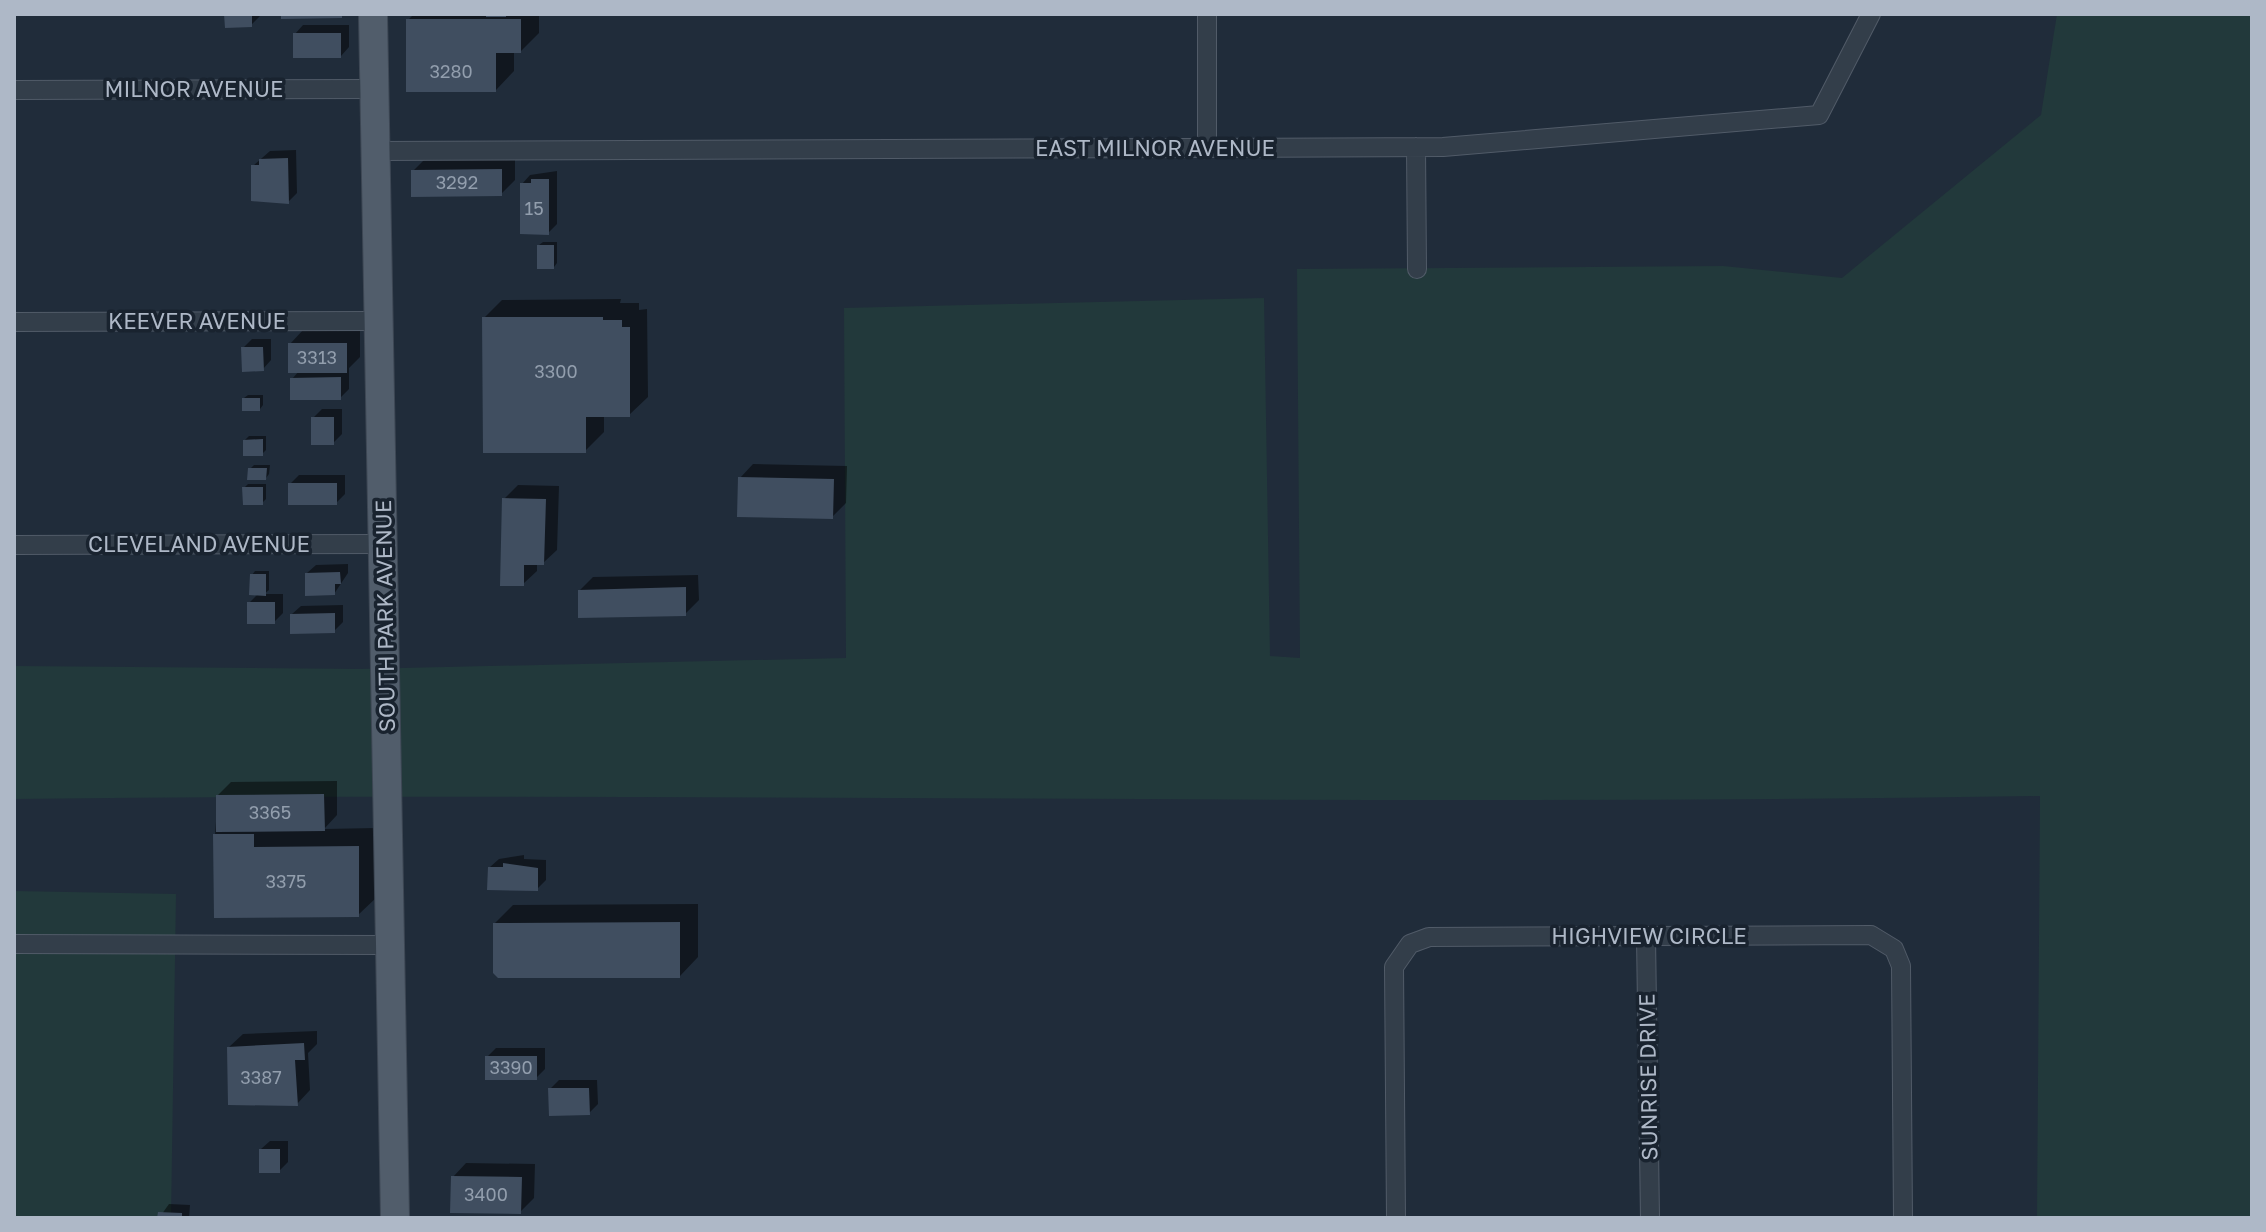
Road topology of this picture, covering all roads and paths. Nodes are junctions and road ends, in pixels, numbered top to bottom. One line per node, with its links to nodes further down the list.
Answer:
1 (373, 14): 4 (main road, SOUTH PARK AVENUE)
2 (1207, 14): 6 (street)
3 (1871, 14): 7 (street, EAST MILNOR AVENUE)
4 (375, 89): 5 (street, MILNOR AVENUE); 8 (main road, SOUTH PARK AVENUE)
5 (14, 90)
6 (1207, 147): 7 (street, EAST MILNOR AVENUE); 8 (street, EAST MILNOR AVENUE)
7 (1416, 147): 9 (street)
8 (376, 151): 10 (main road, SOUTH PARK AVENUE)
9 (1417, 269)
10 (380, 321): 11 (street, KEEVER AVENUE); 12 (main road, SOUTH PARK AVENUE)
11 (14, 322)
12 (384, 544): 13 (street, CLEVELAND AVENUE); 16 (main road, SOUTH PARK AVENUE)
13 (14, 545)
14 (1646, 936): 18 (street, HIGHVIEW CIRCLE); 19 (street, SUNRISE DRIVE); 20 (street, HIGHVIEW CIRCLE)
15 (14, 944): 16 (street)
16 (391, 945): 17 (main road, SOUTH PARK AVENUE)
17 (395, 1218)
18 (1396, 1218)
19 (1650, 1218)
20 (1903, 1218)

